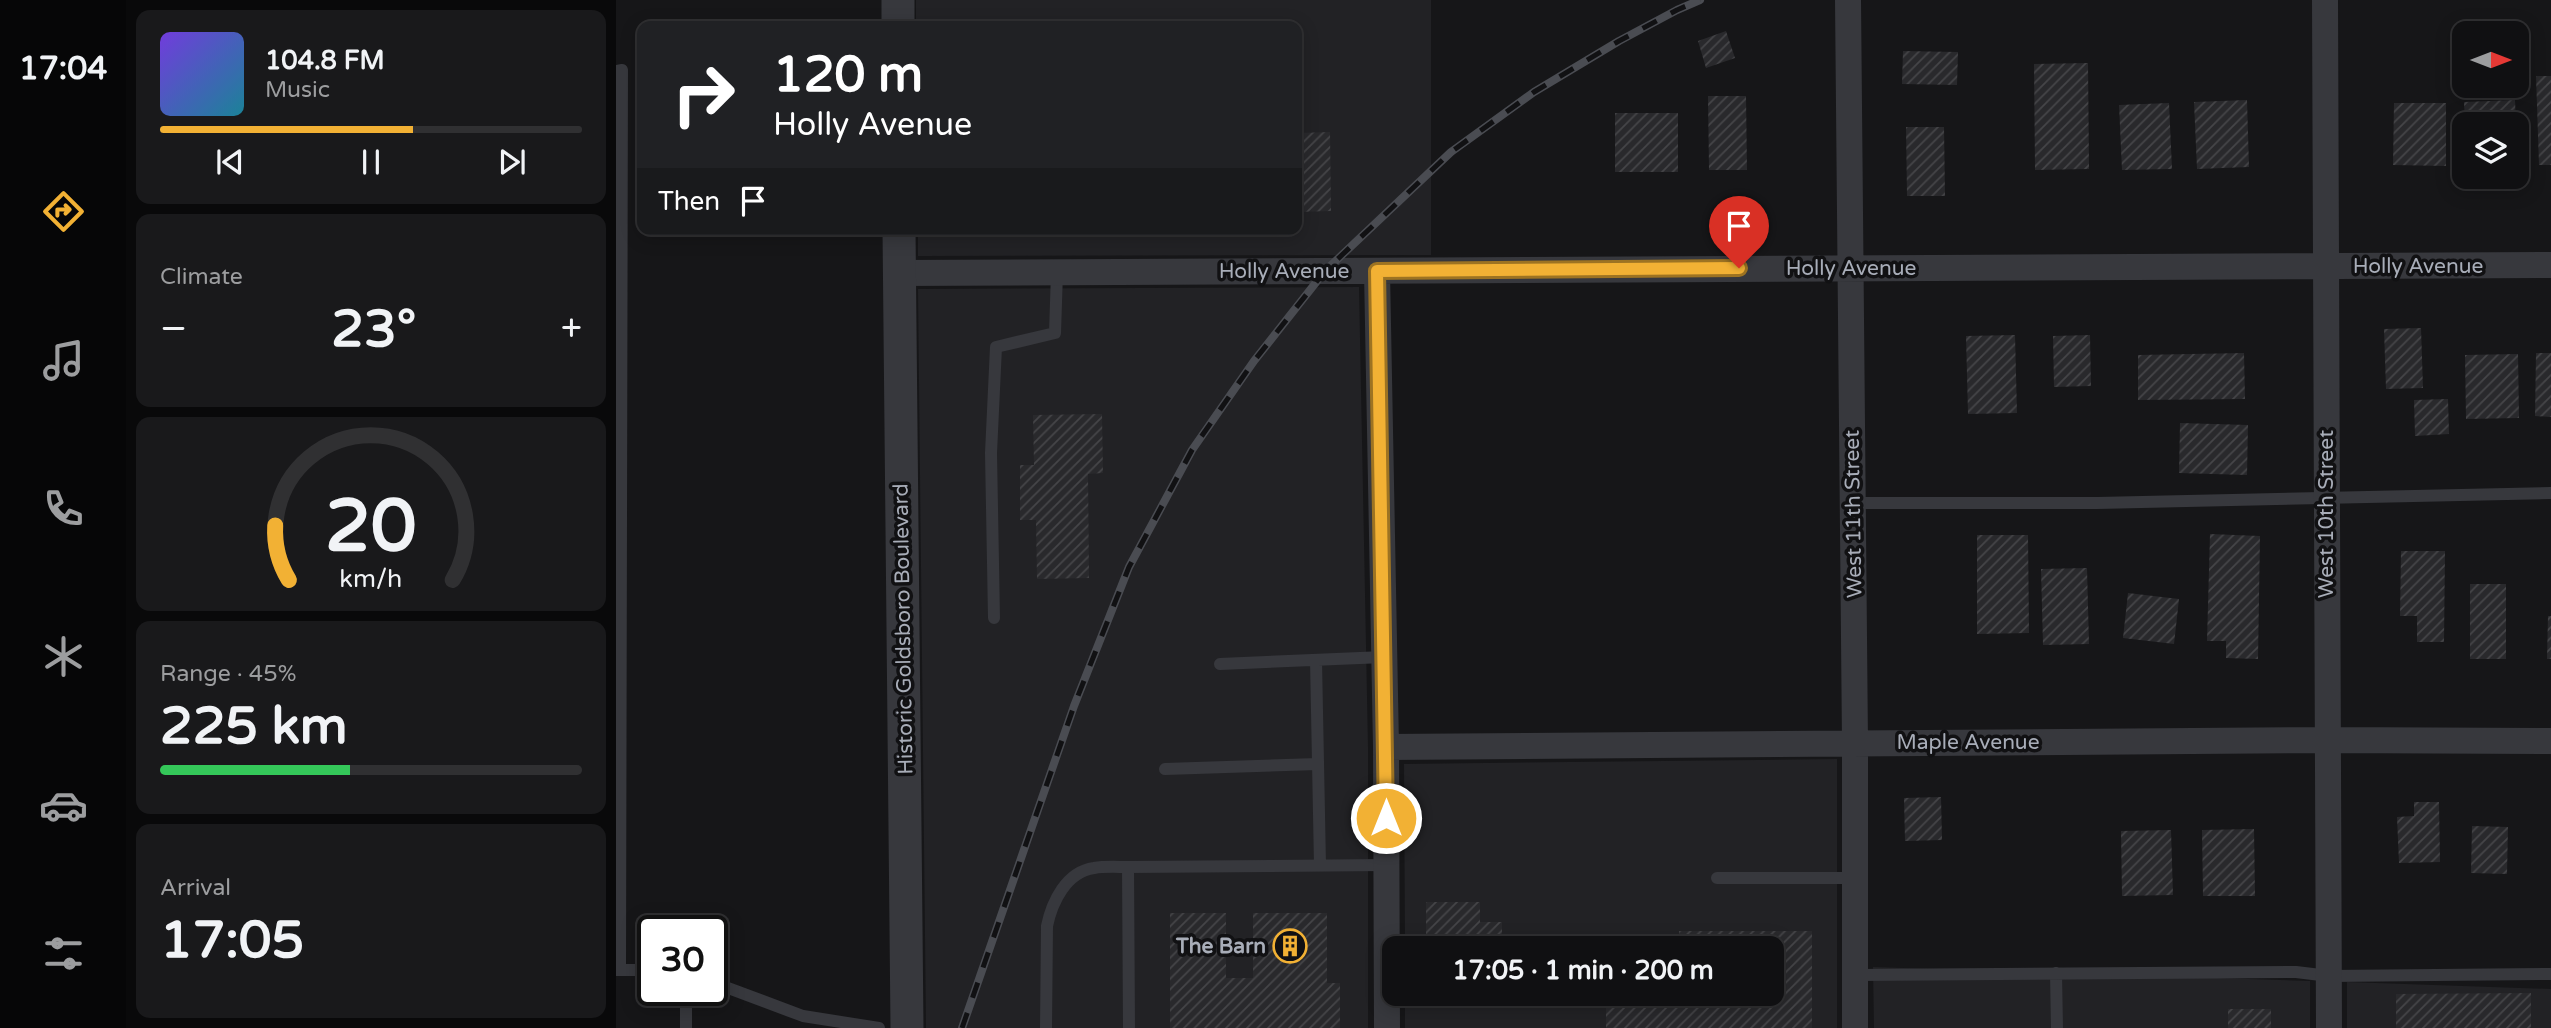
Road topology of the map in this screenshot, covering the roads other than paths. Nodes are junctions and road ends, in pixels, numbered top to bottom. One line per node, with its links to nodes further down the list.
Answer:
1 (898, 0): 4 (street)
2 (1848, 0): 9 (street, West 11th Street)
3 (2325, 0): 8 (street, West 10th Street)
4 (898, 21)
5 (616, 71): 31 (lane)
6 (899, 235): 12 (street, Historic Goldsboro Boulevard)
7 (2551, 265): 8 (street, Holly Avenue)
8 (2324, 267): 9 (street, Holly Avenue); 14 (street, West 10th Street)
9 (1850, 268): 10 (street, Holly Avenue); 15 (street, West 11th Street)
10 (1377, 271): 11 (street, Holly Avenue); 17 (street)
11 (1057, 272): 12 (street, Holly Avenue); 16 (lane)
12 (900, 273): 41 (street, Historic Goldsboro Boulevard)
13 (2551, 493): 14 (lane)
14 (2326, 500): 15 (lane); 20 (street, West 10th Street)
15 (1853, 503): 22 (street, West 11th Street)
16 (994, 618)
17 (1384, 657): 18 (lane); 23 (street)
18 (1316, 660): 19 (lane); 24 (lane)
19 (1220, 664)
20 (2328, 740): 21 (street, Maple Avenue); 22 (street, Maple Avenue); 36 (street, West 10th Street)
21 (2551, 741)
22 (1855, 743): 23 (street, Maple Avenue); 30 (street, West 11th Street)
23 (1386, 747): 27 (street)
24 (1318, 764): 25 (lane); 26 (lane)
25 (1165, 769)
26 (1320, 865): 27 (lane); 28 (lane)
27 (1387, 865): 44 (street)
28 (1128, 867): 42 (lane); 43 (lane)
29 (1717, 878): 30 (lane)
30 (1855, 878): 35 (street, West 11th Street)
31 (618, 971): 32 (lane)
32 (637, 971)
33 (2056, 973): 35 (lane); 36 (lane); 46 (lane)
34 (2551, 974): 36 (lane)
35 (1855, 975): 45 (street, West 11th Street)
36 (2329, 976): 47 (street, West 10th Street)
37 (728, 988): 40 (lane)
38 (687, 1006): 39 (lane)
39 (686, 1028)
40 (879, 1028)
41 (907, 1028)
42 (1046, 1028)
43 (1129, 1028)
44 (1387, 1028)
45 (1855, 1028)
46 (2057, 1028)
47 (2329, 1028)

